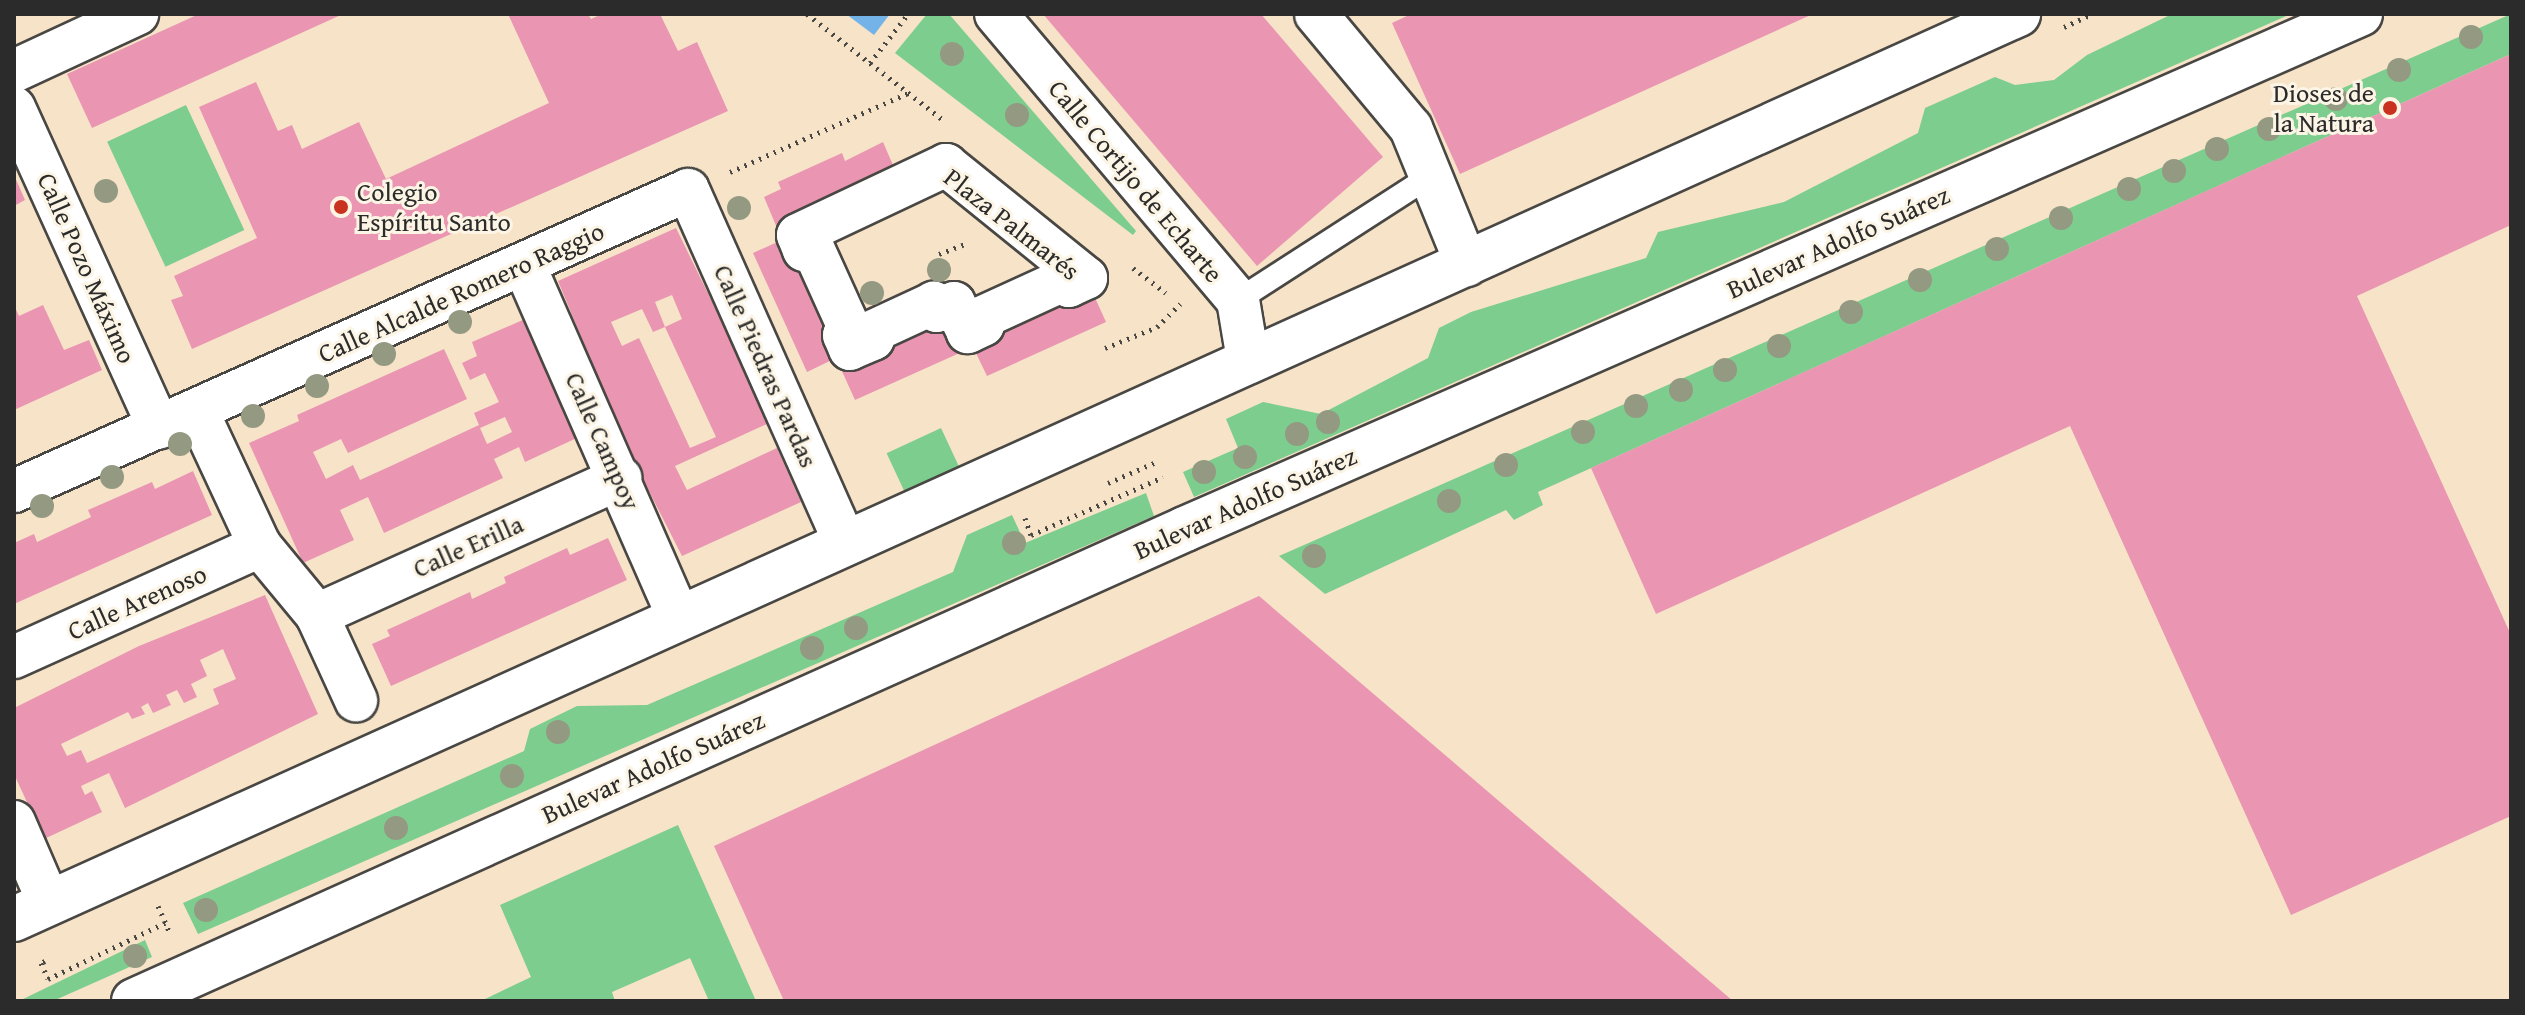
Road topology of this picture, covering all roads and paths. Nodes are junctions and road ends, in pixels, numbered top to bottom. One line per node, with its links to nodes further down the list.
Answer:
1 (137, 14): 8 (street)
2 (908, 14): 7 (path)
3 (996, 14): 17 (street, Calle Cortijo de Echarte)
4 (1316, 14): 11 (street)
5 (2018, 14): 16 (street)
6 (2360, 14): 45 (street, Bulevar Adolfo Suárez)
7 (870, 63)
8 (14, 71)
9 (908, 93): 12 (path)
10 (14, 108): 22 (street, Calle Pozo Máximo)
11 (1429, 177): 16 (street); 17 (lane)
12 (688, 190): 15 (street, Calle Alcalde Romero Raggio); 31 (street, Calle Piedras Pardas)
13 (1016, 222): 13 (street, Plaza Palmarés); 14 (path)
14 (936, 256)
15 (524, 265): 21 (street, Calle Alcalde Romero Raggio); 26 (street, Calle Campoy)
16 (1467, 265): 20 (street)
17 (1238, 300): 20 (street, Calle Cortijo de Echarte)
18 (1181, 304): 19 (path)
19 (1105, 348)
20 (1248, 360): 31 (street)
21 (197, 411): 22 (street, Calle Alcalde Romero Raggio); 32 (street)
22 (159, 428): 28 (street, Calle Alcalde Romero Raggio)
23 (1153, 453): 24 (path)
24 (1156, 462): 25 (path); 27 (path)
25 (1163, 477): 29 (path); 30 (path)
26 (620, 478): 33 (street, Calle Erilla); 34 (street, Calle Campoy)
27 (1103, 485)
28 (14, 491)
29 (1169, 491)
30 (1037, 513)
31 (844, 541): 34 (street)
32 (260, 546): 33 (street); 35 (street, Calle Arenoso)
33 (317, 615): 36 (street)
34 (679, 618): 40 (street)
35 (14, 657)
36 (356, 700)
37 (14, 822): 40 (street)
38 (155, 899): 39 (path)
39 (159, 909): 41 (path); 42 (path)
40 (32, 911)
41 (146, 915)
42 (165, 923): 43 (path); 44 (path)
43 (174, 941)
44 (54, 957)
45 (134, 1001)

